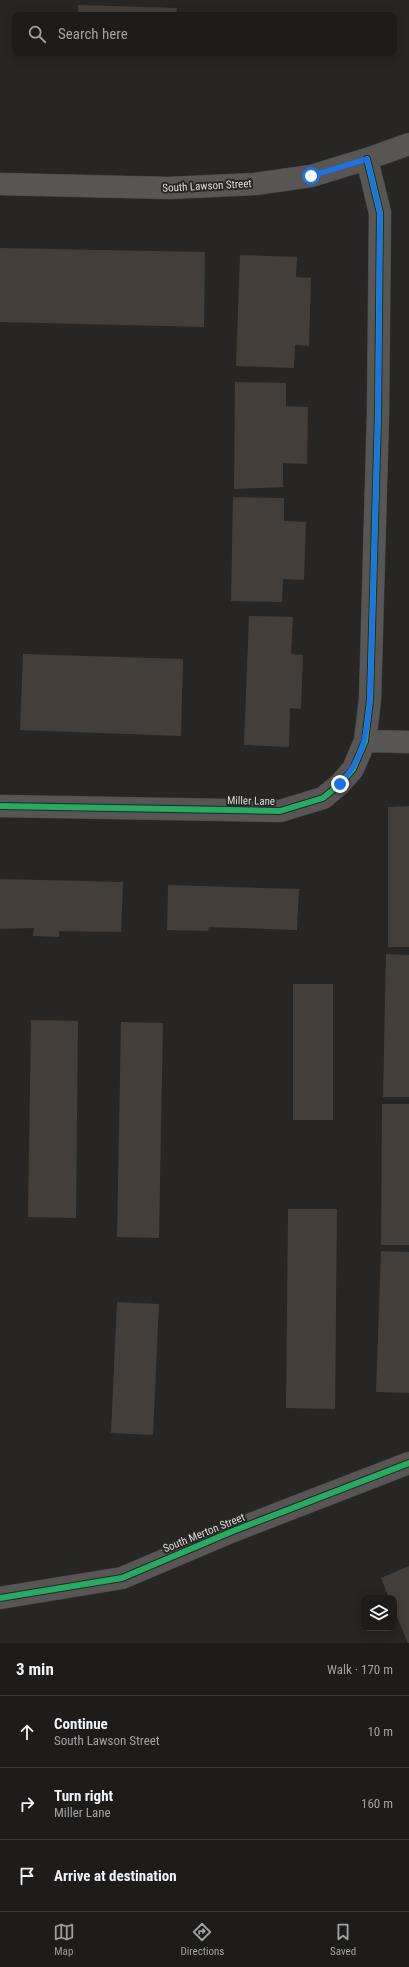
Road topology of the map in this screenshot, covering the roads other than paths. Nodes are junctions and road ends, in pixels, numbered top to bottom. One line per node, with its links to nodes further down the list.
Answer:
1 (409, 144): 2 (street, South Lawson Street)
2 (367, 159): 3 (street, South Lawson Street); 4 (street, Miller Lane)
3 (0, 184)
4 (365, 741): 5 (street); 6 (street, Miller Lane)
5 (409, 742)
6 (0, 806)
7 (409, 1463): 8 (street, South Merton Street)
8 (0, 1598)

